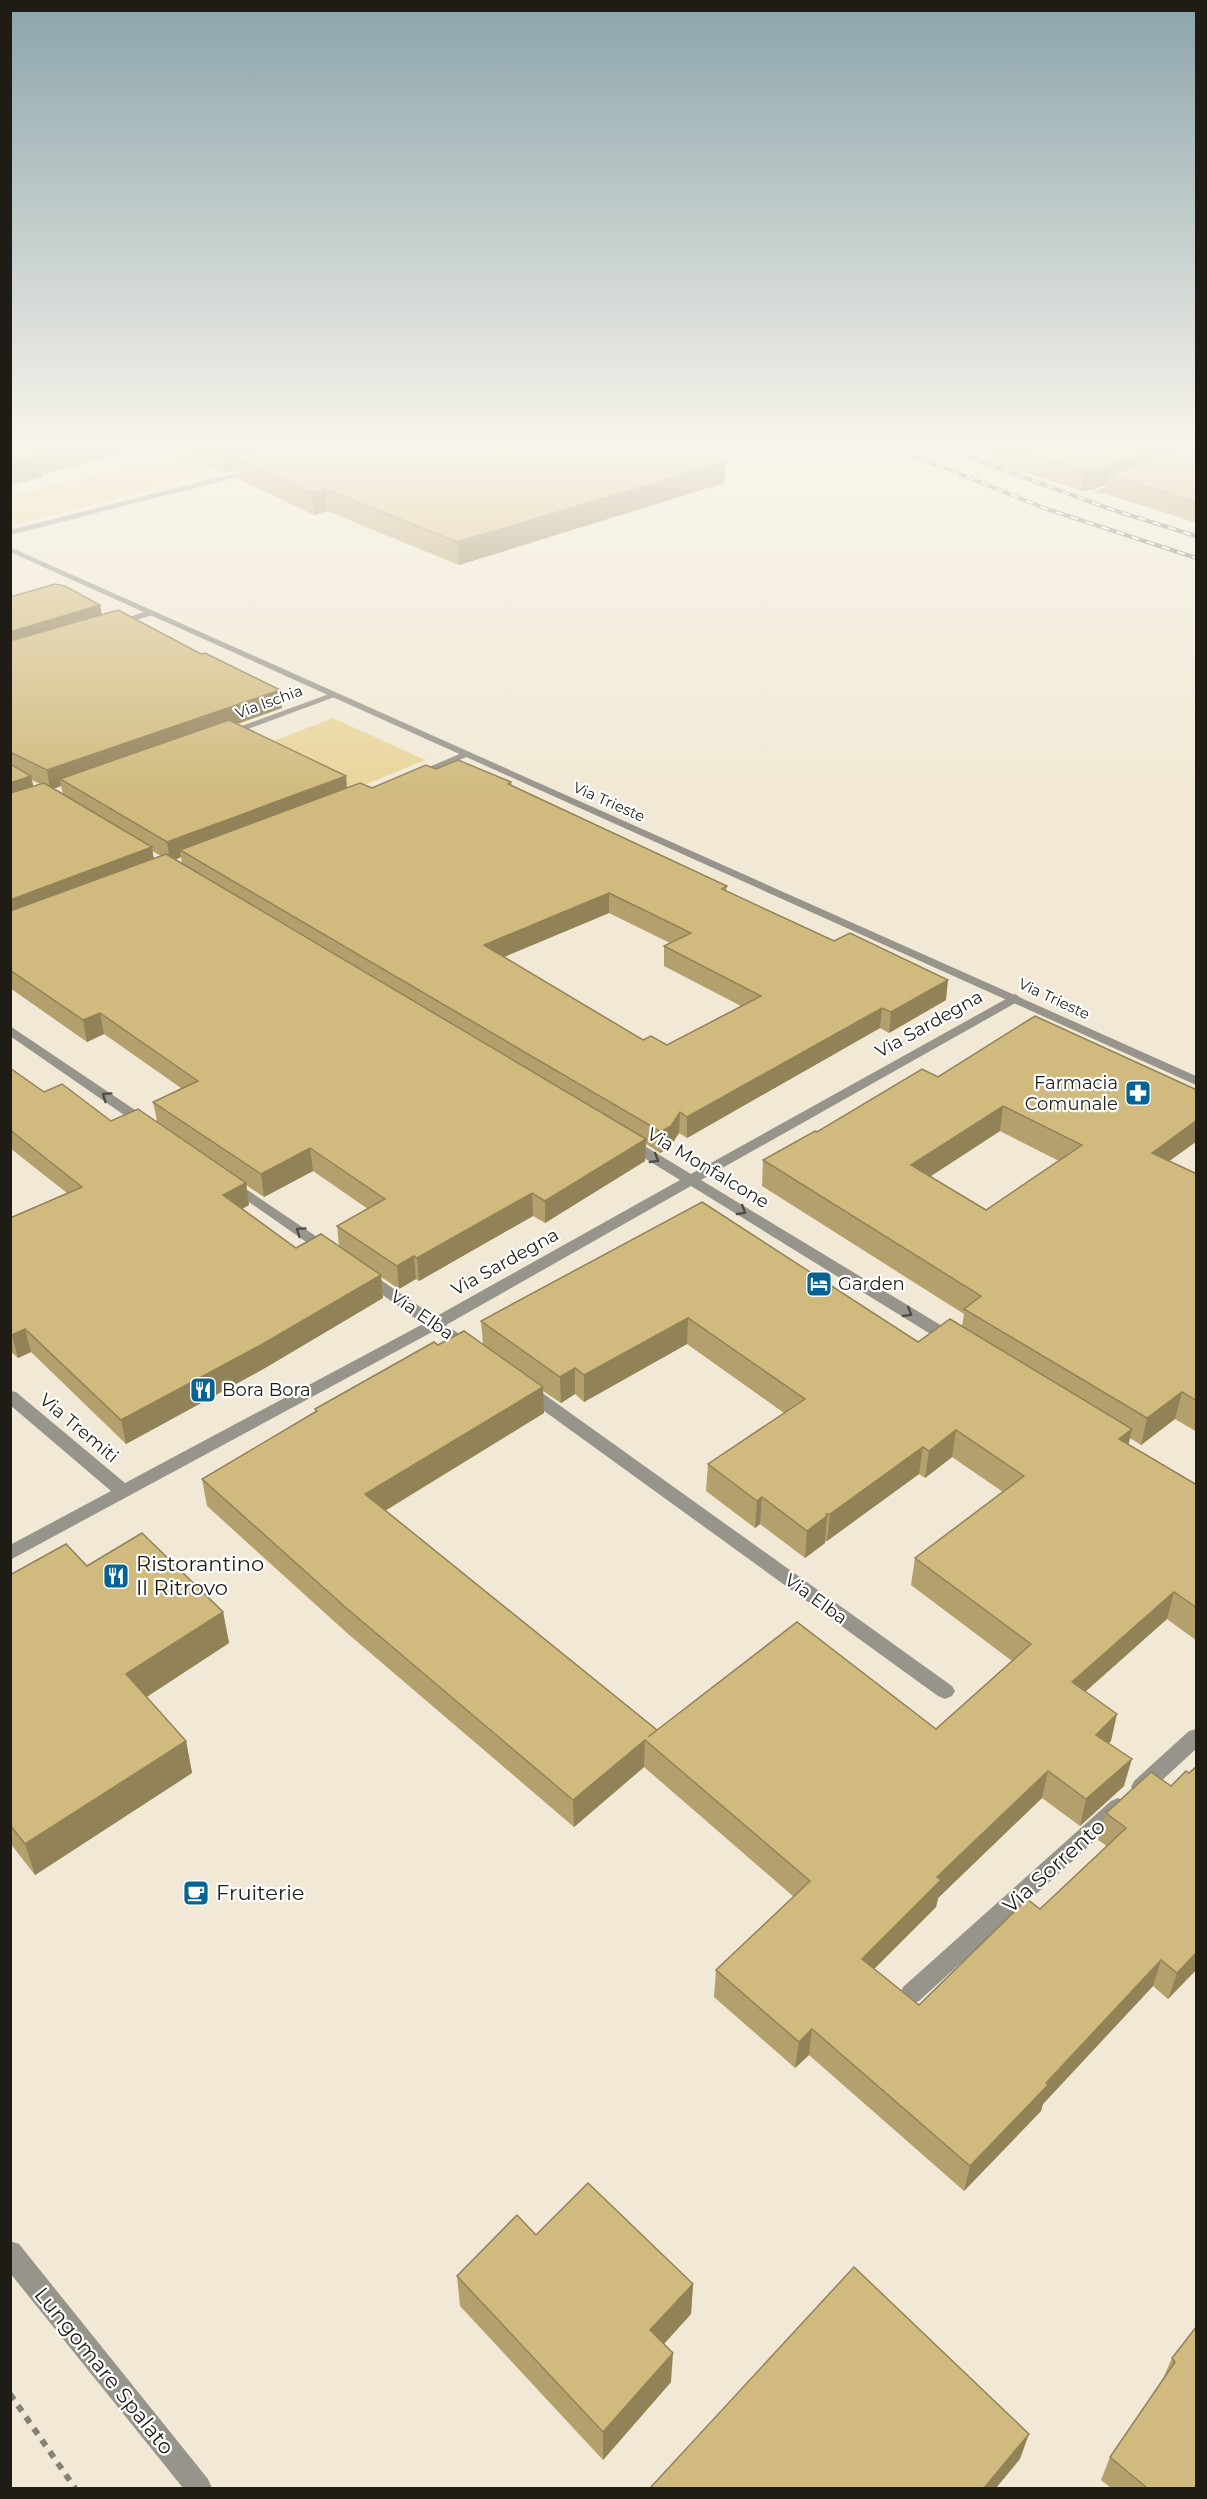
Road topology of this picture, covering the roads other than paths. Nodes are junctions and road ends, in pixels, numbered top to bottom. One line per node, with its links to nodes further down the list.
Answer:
1 (42, 564): 2 (street, Via Trieste)
2 (150, 613): 3 (street); 4 (street, Via Trieste)
3 (107, 626)
4 (335, 695): 5 (street, Via Ischia); 6 (street, Via Trieste)
5 (214, 738)
6 (466, 755): 7 (street); 8 (street, Via Trieste)
7 (400, 780)
8 (1015, 998): 10 (street, Via Trieste); 14 (street, Via Sardegna)
9 (10, 1030): 11 (street, one-way to 9)
10 (1197, 1081)
11 (161, 1134)
12 (620, 1138): 14 (street, Via Monfalcone, one-way to 14)
13 (220, 1175): 15 (street, one-way to 13)
14 (692, 1180): 17 (street, Via Sardegna); 18 (street, Via Monfalcone, one-way to 18)
15 (337, 1256)
16 (357, 1270): 17 (street, Via Elba)
17 (435, 1324): 19 (street, Via Elba); 22 (street, Via Sardegna)
18 (964, 1347)
19 (483, 1359)
20 (512, 1379): 24 (street, Via Elba)
21 (10, 1396): 22 (street, Via Tremiti)
22 (122, 1490): 23 (street, Via Sardegna)
23 (10, 1552)
24 (945, 1691)
25 (1197, 1737): 26 (street, Via Sorrento)
26 (911, 1994)
27 (10, 2253): 28 (street, Lungomare Spalato)
28 (199, 2488)

